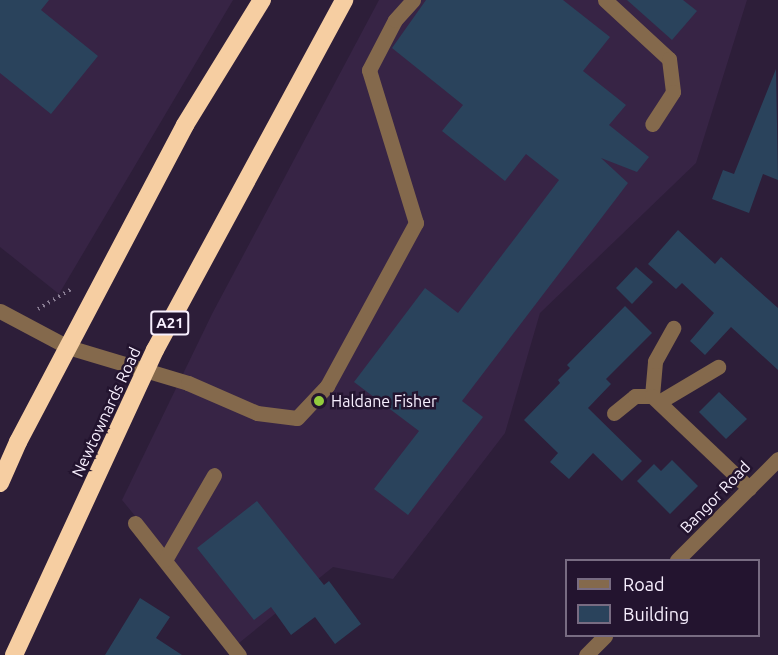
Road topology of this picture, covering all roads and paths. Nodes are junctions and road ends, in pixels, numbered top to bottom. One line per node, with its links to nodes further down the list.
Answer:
1 (262, 0): 8 (highway)
2 (345, 0): 10 (highway, Newtownards Road / A21)
3 (413, 0): 10 (street)
4 (605, 0): 5 (street)
5 (652, 124)
6 (0, 312): 8 (street)
7 (673, 328): 11 (street)
8 (68, 347): 10 (street); 15 (highway)
9 (718, 367): 11 (street)
10 (146, 370): 21 (highway, Newtownards Road / A21)
11 (656, 399): 12 (street); 16 (street)
12 (614, 413)
13 (778, 459): 16 (street, Bangor Road)
14 (214, 475): 19 (street)
15 (0, 483)
16 (748, 488): 18 (street, Bangor Road)
17 (135, 523): 19 (street)
18 (679, 559)
19 (165, 560): 22 (street)
20 (604, 637): 23 (street)
21 (14, 655)
22 (239, 655)
23 (586, 655)

